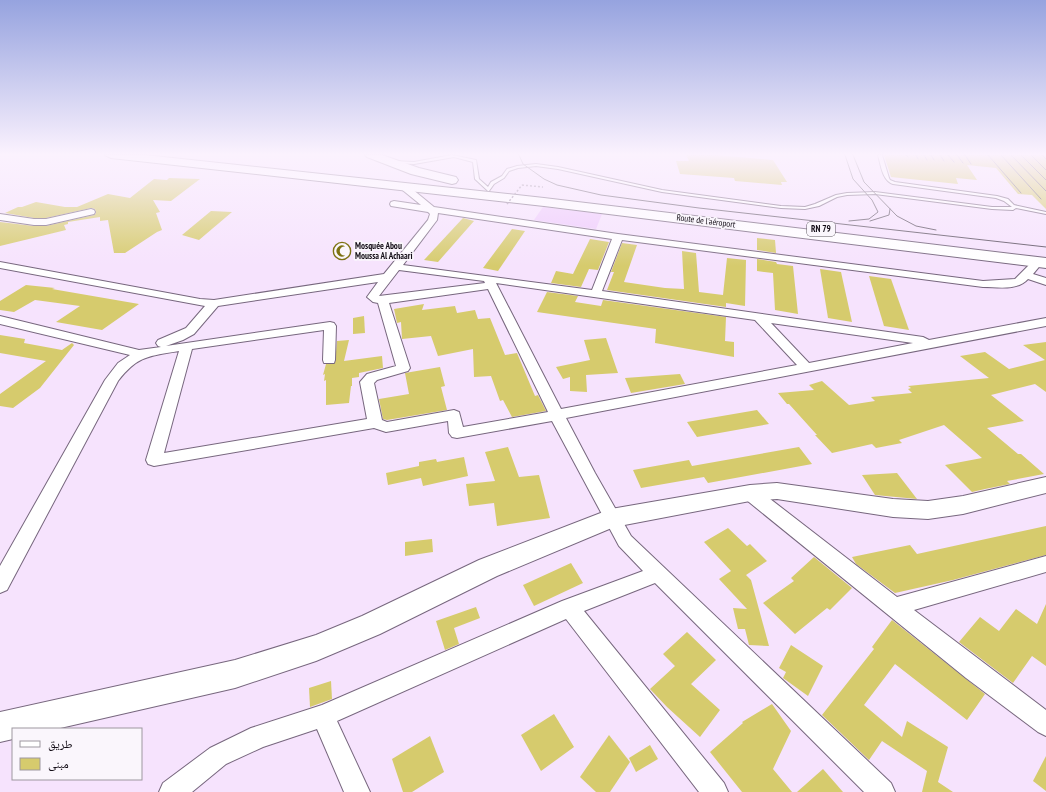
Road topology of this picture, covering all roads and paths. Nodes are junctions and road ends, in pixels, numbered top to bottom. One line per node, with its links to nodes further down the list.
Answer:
1 (410, 192): 10 (street)
2 (454, 192): 16 (highway, Route de l'aéroport / RN 79)
3 (504, 192): 16 (highway, Route de l'aéroport / RN 79)
4 (517, 192): 8 (path, bridge)
5 (669, 192): 9 (lane)
6 (960, 192): 9 (lane)
7 (394, 204): 10 (street)
8 (508, 204)
9 (1013, 206): 12 (lane)
10 (431, 209): 14 (street); 17 (street)
11 (91, 212): 13 (street)
12 (1046, 213)
13 (0, 217)
14 (618, 237): 16 (street); 22 (street)
15 (0, 265): 24 (street)
16 (1038, 265): 18 (street); 21 (street)
17 (396, 267): 19 (street); 20 (street)
18 (1046, 276)
19 (388, 277): 23 (street); 24 (street)
20 (490, 281): 22 (street); 23 (street); 33 (street)
21 (1046, 282)
22 (596, 293): 25 (street)
23 (384, 300): 34 (street)
24 (214, 303): 30 (street)
25 (758, 316): 28 (street); 32 (street)
26 (0, 320): 30 (street)
27 (1046, 322): 28 (street)
28 (936, 343): 32 (street)
29 (187, 346): 30 (street); 31 (street); 34 (street)
30 (140, 354): 40 (street)
31 (329, 360)
32 (806, 367): 33 (street)
33 (558, 415): 34 (street); 37 (street)
34 (375, 423)
35 (1046, 485): 36 (street)
36 (750, 493): 37 (street); 41 (street)
37 (611, 518): 39 (street); 45 (street)
38 (1042, 569): 41 (street)
39 (659, 573): 42 (street); 49 (street)
40 (3, 574)
41 (894, 607): 44 (street)
42 (569, 608): 43 (street); 48 (street)
43 (324, 716): 46 (street); 47 (street)
44 (1046, 724)
45 (0, 727)
46 (172, 792)
47 (357, 792)
48 (715, 792)
49 (882, 792)

